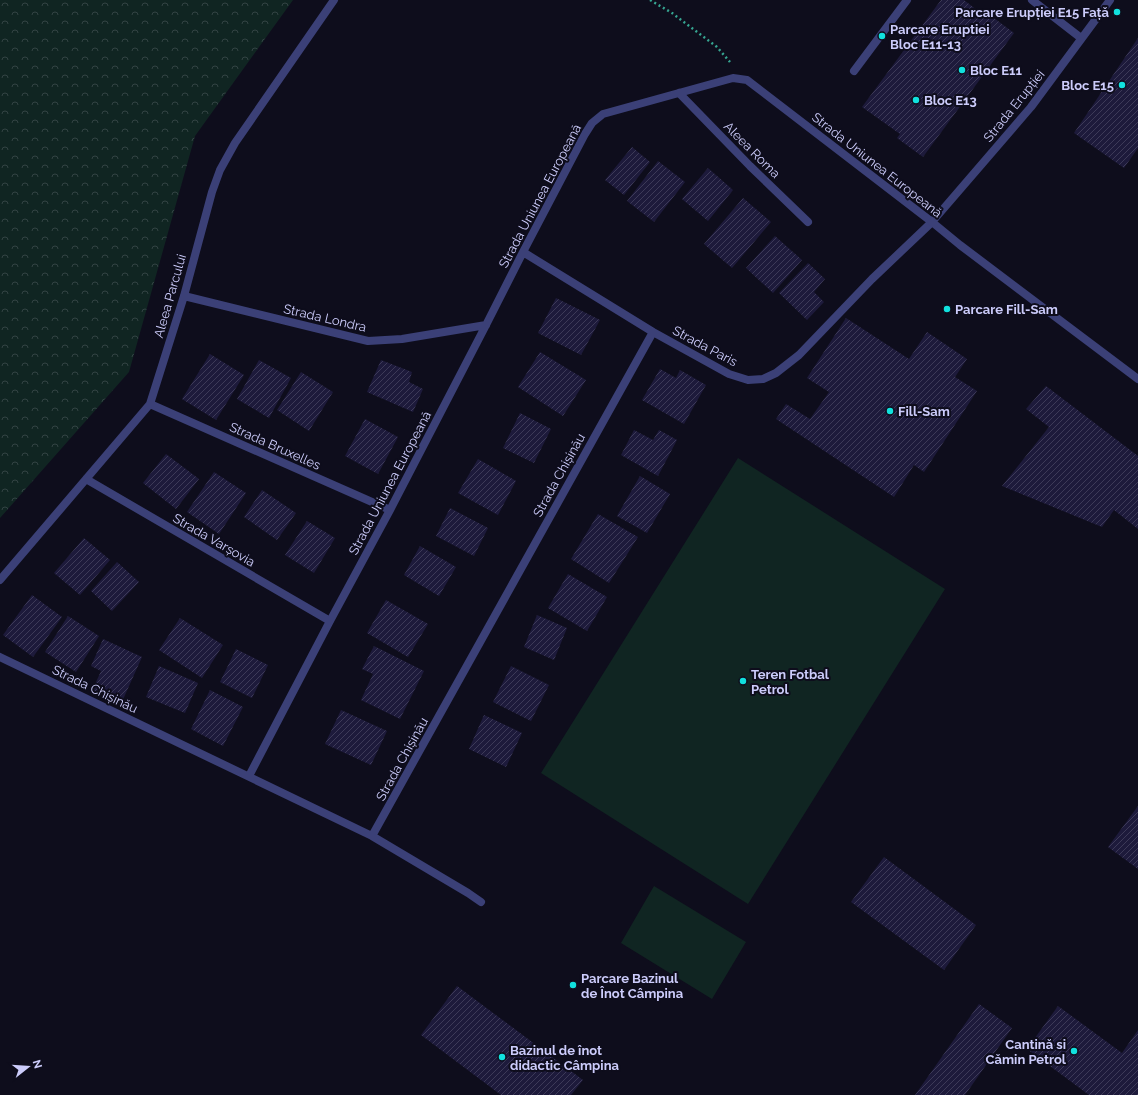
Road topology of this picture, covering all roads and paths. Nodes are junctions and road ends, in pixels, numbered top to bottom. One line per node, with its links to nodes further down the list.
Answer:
1 (334, 0): 13 (street, Aleea Parcului)
2 (650, 0): 8 (path)
3 (907, 0): 7 (street)
4 (1032, 0): 6 (street)
5 (1110, 0): 6 (street, Strada Erupției)
6 (1081, 38): 11 (street, Strada Erupției)
7 (854, 71)
8 (747, 80): 9 (street, Strada Uniunea Europeană); 11 (street, Strada Uniunea Europeană)
9 (679, 93): 10 (street, Aleea Roma); 12 (street, Strada Uniunea Europeană)
10 (808, 222)
11 (932, 222): 15 (street, Strada Paris); 16 (street, Strada Uniunea Europeană)
12 (523, 252): 14 (street, Strada Uniunea Europeană); 15 (street, Strada Paris)
13 (184, 296): 14 (street, Strada Londra); 17 (street, Aleea Parcului)
14 (486, 325): 19 (street, Strada Uniunea Europeană)
15 (653, 332): 24 (street, Strada Chișinău)
16 (1138, 379)
17 (150, 404): 18 (street, Aleea Parcului); 19 (street, Strada Bruxelles)
18 (86, 479): 20 (street, Aleea Parcului); 21 (street, Strada Varșovia)
19 (390, 510): 21 (street, Strada Uniunea Europeană)
20 (0, 580)
21 (330, 621): 23 (street, Strada Uniunea Europeană)
22 (0, 657): 23 (street, Strada Chișinău)
23 (249, 776): 24 (street, Strada Chișinău)
24 (372, 836): 25 (street)
25 (481, 902)

